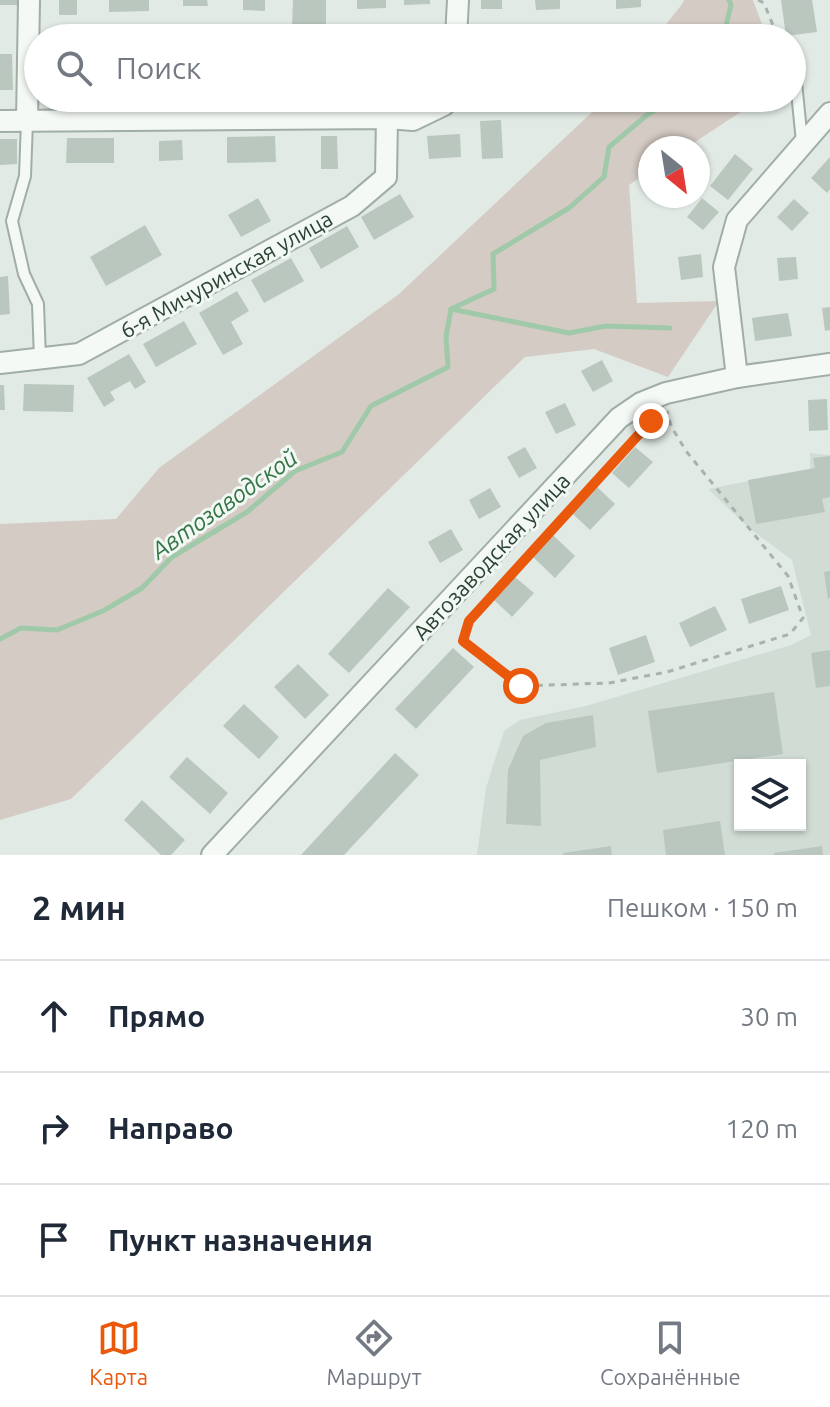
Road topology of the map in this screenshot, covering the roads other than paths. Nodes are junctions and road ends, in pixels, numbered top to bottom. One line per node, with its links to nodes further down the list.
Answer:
1 (29, 0): 3 (street)
2 (458, 0): 4 (street)
3 (29, 24)
4 (457, 24)
5 (27, 112): 11 (street)
6 (428, 112): 9 (street)
7 (799, 112): 12 (lane)
8 (830, 113): 12 (street)
9 (387, 118): 11 (street); 13 (street, 6-я Мичуринская улица)
10 (0, 121): 11 (street)
11 (27, 121): 13 (lane)
12 (803, 144): 16 (street)
13 (40, 359): 14 (street, 6-я Мичуринская улица)
14 (0, 363)
15 (830, 364): 16 (street, Автозаводская улица)
16 (737, 377): 17 (street, Автозаводская улица)
17 (212, 855)

